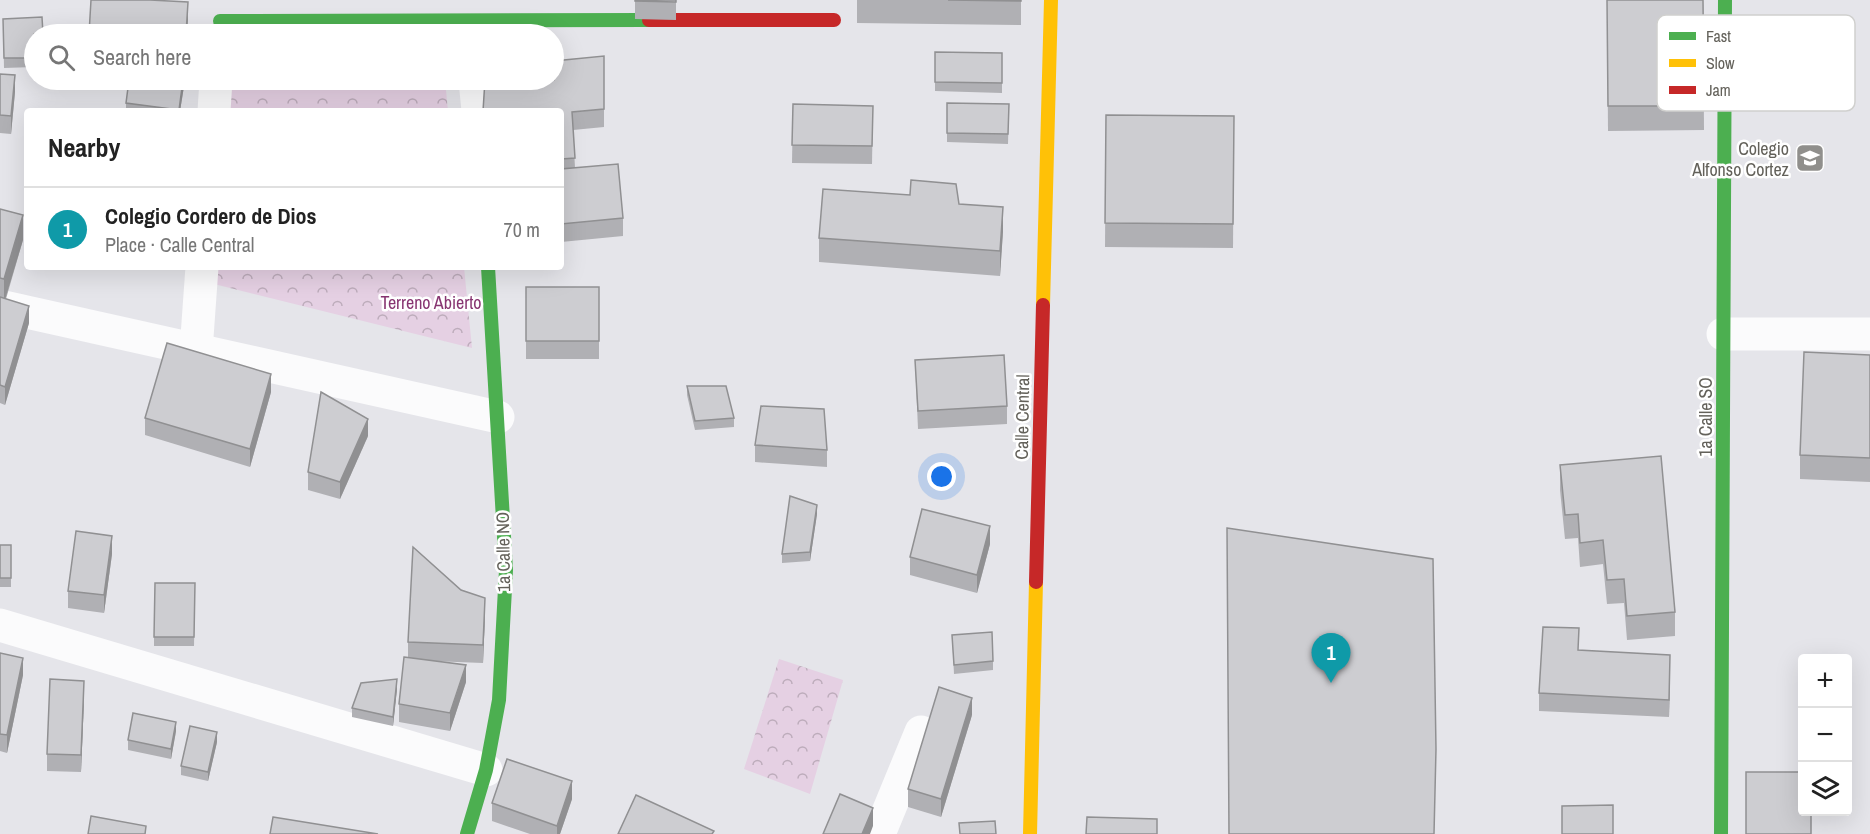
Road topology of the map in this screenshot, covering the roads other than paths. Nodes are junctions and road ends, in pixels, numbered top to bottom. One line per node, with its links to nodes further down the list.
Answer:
1 (1051, 0): 24 (street, Calle Central)
2 (1725, 0): 3 (street, 1a Calle SO)
3 (1725, 15)
4 (469, 18): 5 (street); 6 (street)
5 (220, 19)
6 (834, 20)
7 (215, 90): 9 (street)
8 (476, 90): 10 (street)
9 (214, 108)
10 (478, 108)
11 (1724, 111): 15 (street, 1a Calle SO)
12 (202, 270): 17 (street)
13 (488, 270): 18 (street, 1a Calle NO)
14 (0, 306): 17 (street)
15 (1723, 334): 16 (street); 25 (street, 1a Calle SO)
16 (1870, 334)
17 (196, 351): 18 (street)
18 (498, 417): 21 (street, 1a Calle NO)
19 (0, 625): 21 (street)
20 (921, 732): 23 (street)
21 (486, 770): 22 (street, 1a Calle NO)
22 (467, 834)
23 (879, 834)
24 (1030, 834)
25 (1721, 834)

